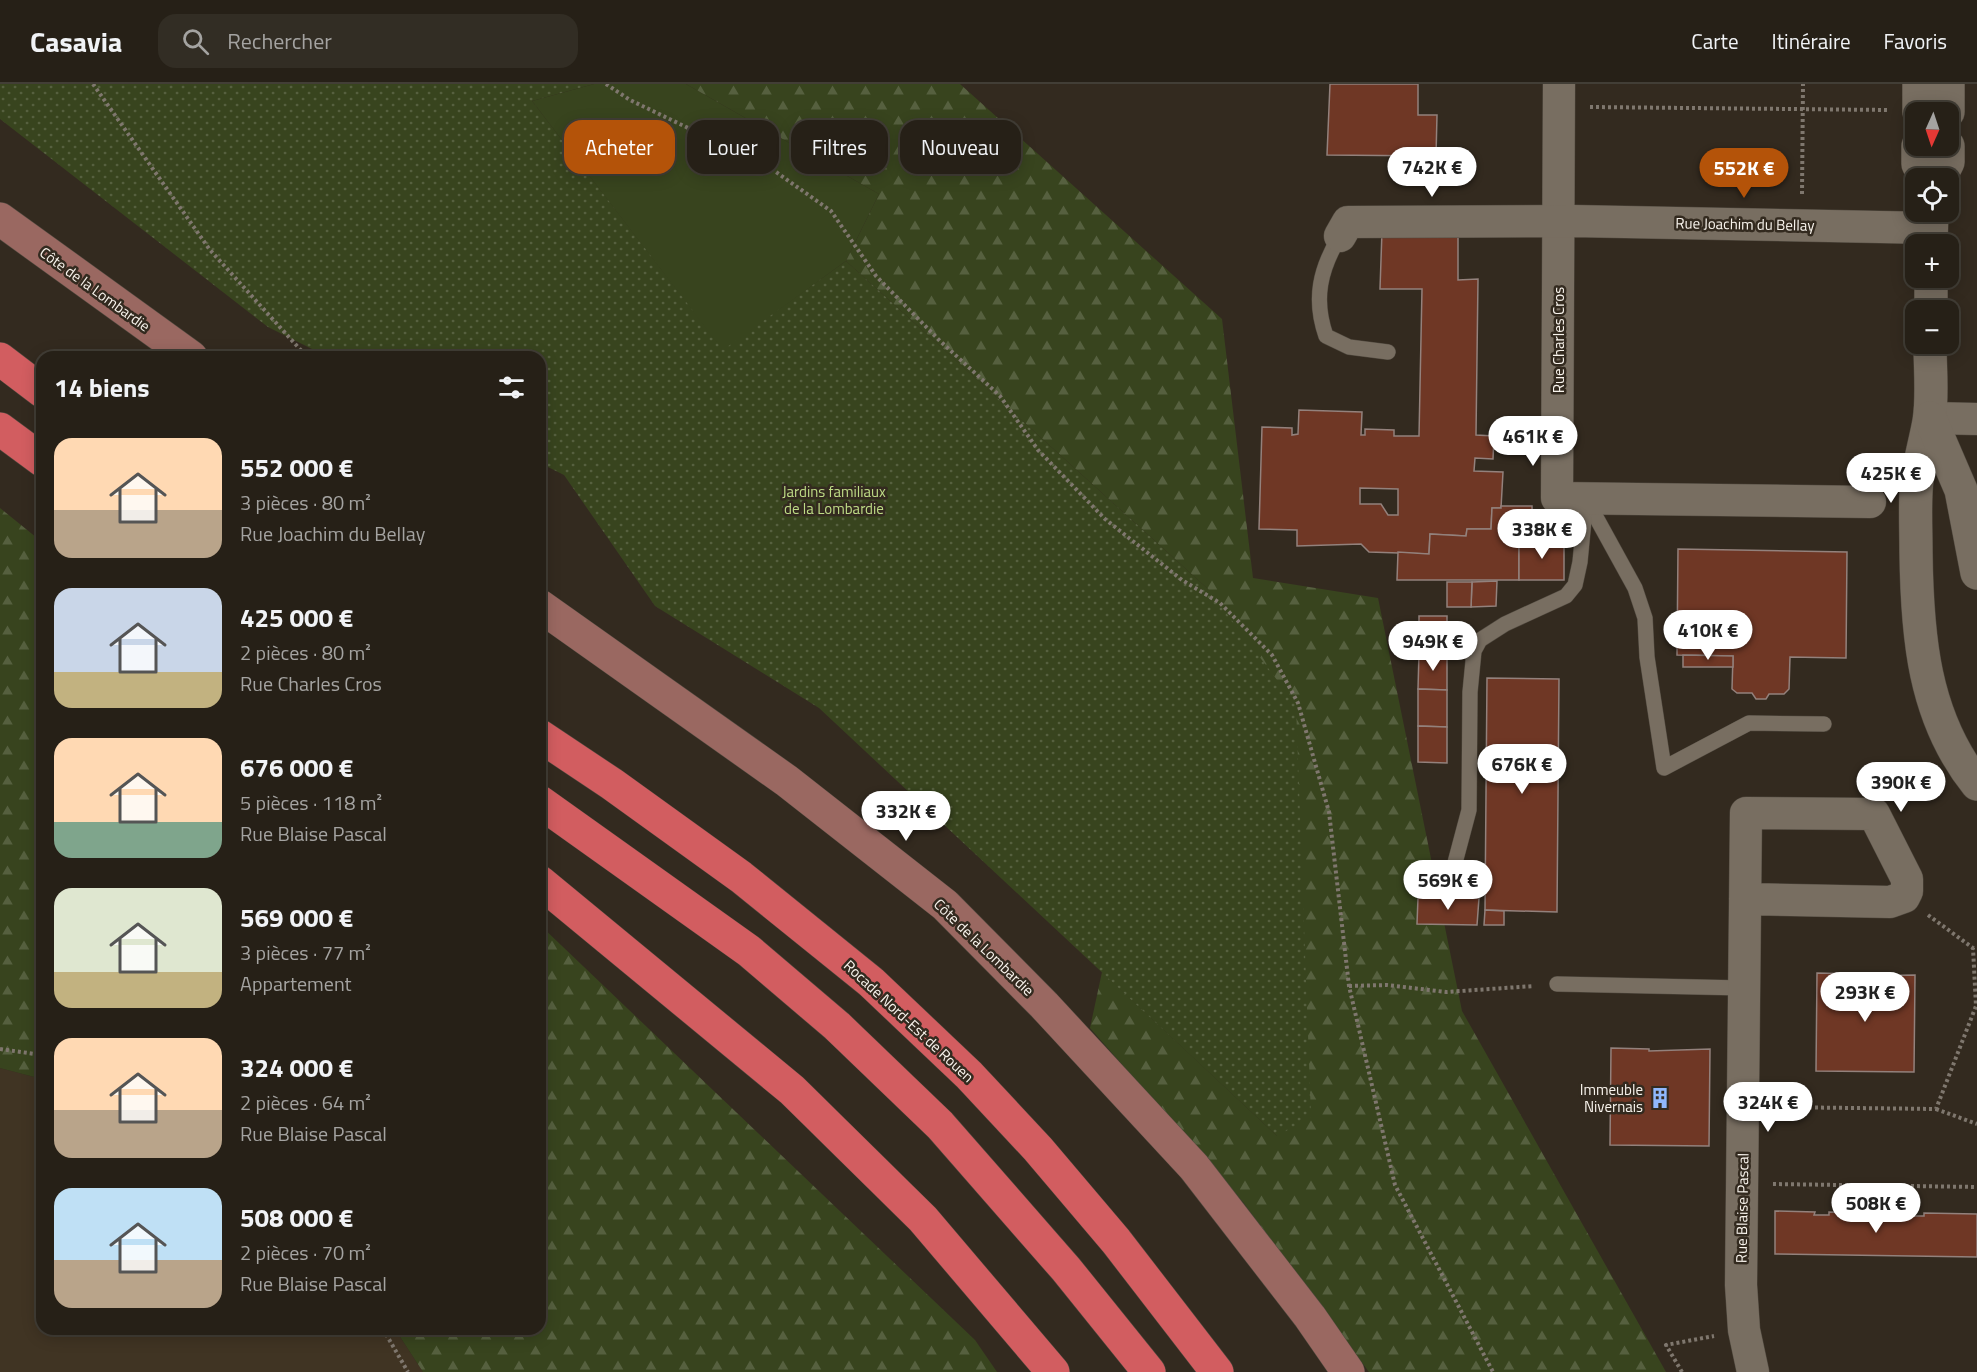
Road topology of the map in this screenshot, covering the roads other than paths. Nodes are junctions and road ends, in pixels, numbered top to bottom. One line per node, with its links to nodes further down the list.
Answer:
1 (1559, 84): 5 (street, Rue Charles Cros)
2 (1948, 84): 3 (street)
3 (1929, 102)
4 (0, 219): 8 (main road, Côte de la Lombardie)
5 (1558, 222): 6 (street, Rue Joachim du Bellay); 7 (street, Rue Joachim du Bellay); 17 (street, Rue Charles Cros)
6 (1932, 228)
7 (1340, 236): 9 (lane)
8 (183, 351)
9 (1388, 352)
10 (1930, 354): 13 (street)
11 (0, 358): 12 (highway)
12 (36, 386)
13 (1930, 418): 14 (street); 19 (street); 23 (street)
14 (1977, 419)
15 (0, 429): 16 (highway)
16 (36, 456)
17 (1586, 499): 18 (street, Rue Charles Cros); 21 (lane); 25 (lane)
18 (1870, 502)
19 (1977, 573)
20 (546, 610): 33 (main road, Côte de la Lombardie)
21 (1824, 723)
22 (546, 740): 32 (highway, Rocade Nord-Est de Rouen)
23 (1977, 784)
24 (546, 806): 31 (highway)
25 (1452, 874)
26 (546, 887): 30 (highway)
27 (1745, 899): 27 (street, Rue Blaise Pascal); 29 (street, Rue Blaise Pascal)
28 (1557, 984): 29 (lane)
29 (1744, 988): 34 (street, Rue Blaise Pascal)
30 (1053, 1372)
31 (1149, 1372)
32 (1217, 1372)
33 (1348, 1372)
34 (1753, 1372)

